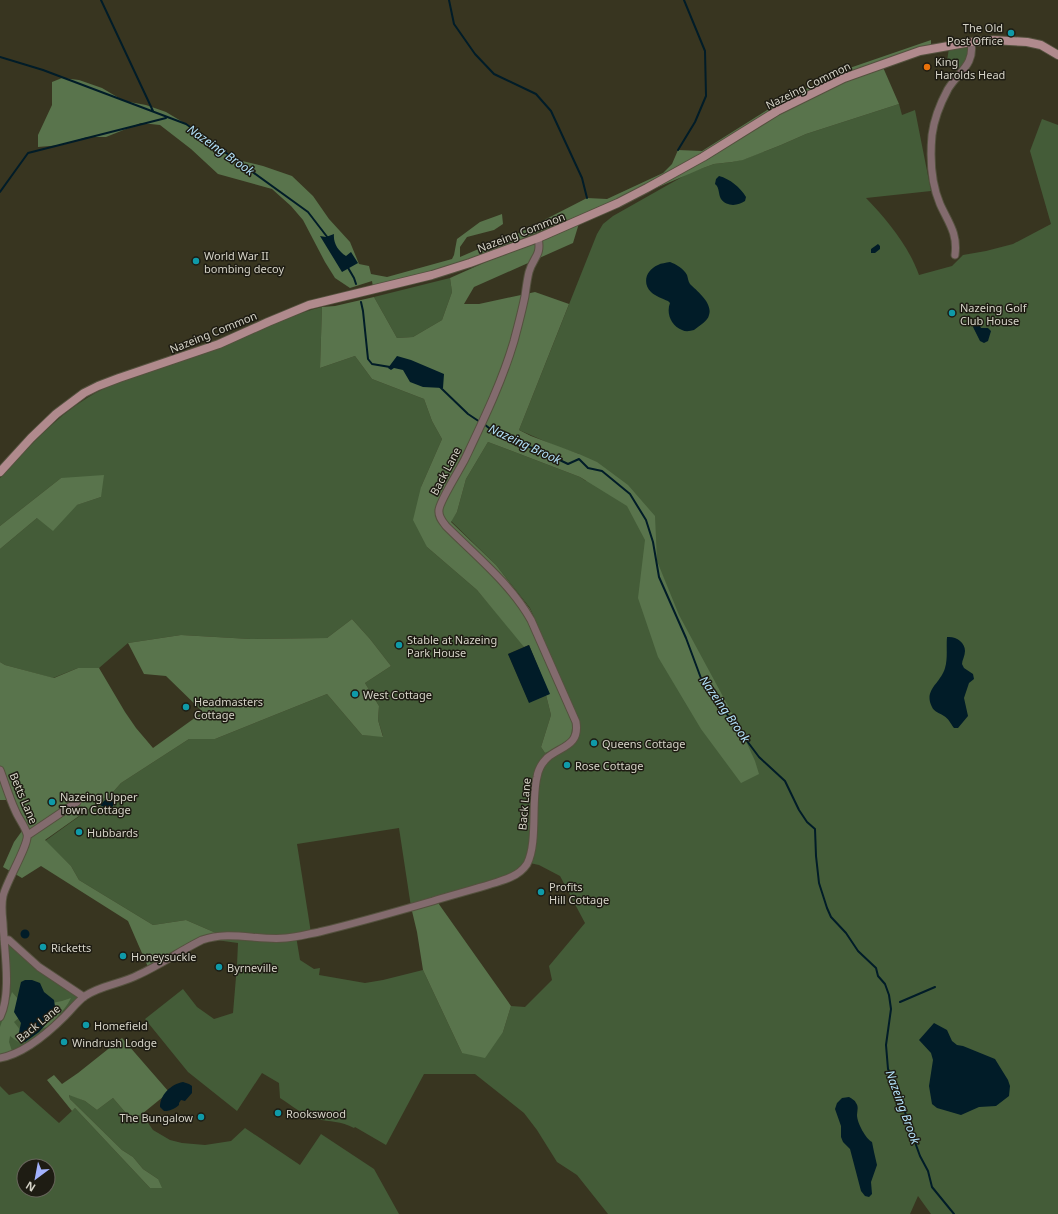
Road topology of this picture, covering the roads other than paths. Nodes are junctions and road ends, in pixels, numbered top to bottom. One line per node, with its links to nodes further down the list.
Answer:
1 (971, 42): 2 (street, Nazeing Common); 3 (street, Nazeing Common); 4 (street)
2 (1058, 55)
3 (538, 238): 5 (street, Nazeing Common); 10 (street, Back Lane)
4 (955, 255)
5 (0, 472)
6 (0, 770): 8 (street, Betts Lane)
7 (77, 802): 8 (street, Betts Lane)
8 (28, 835): 9 (street, Betts Lane)
9 (4, 939): 10 (street); 11 (street, Betts Lane)
10 (84, 997): 12 (street, Back Lane)
11 (0, 1017)
12 (0, 1058)

